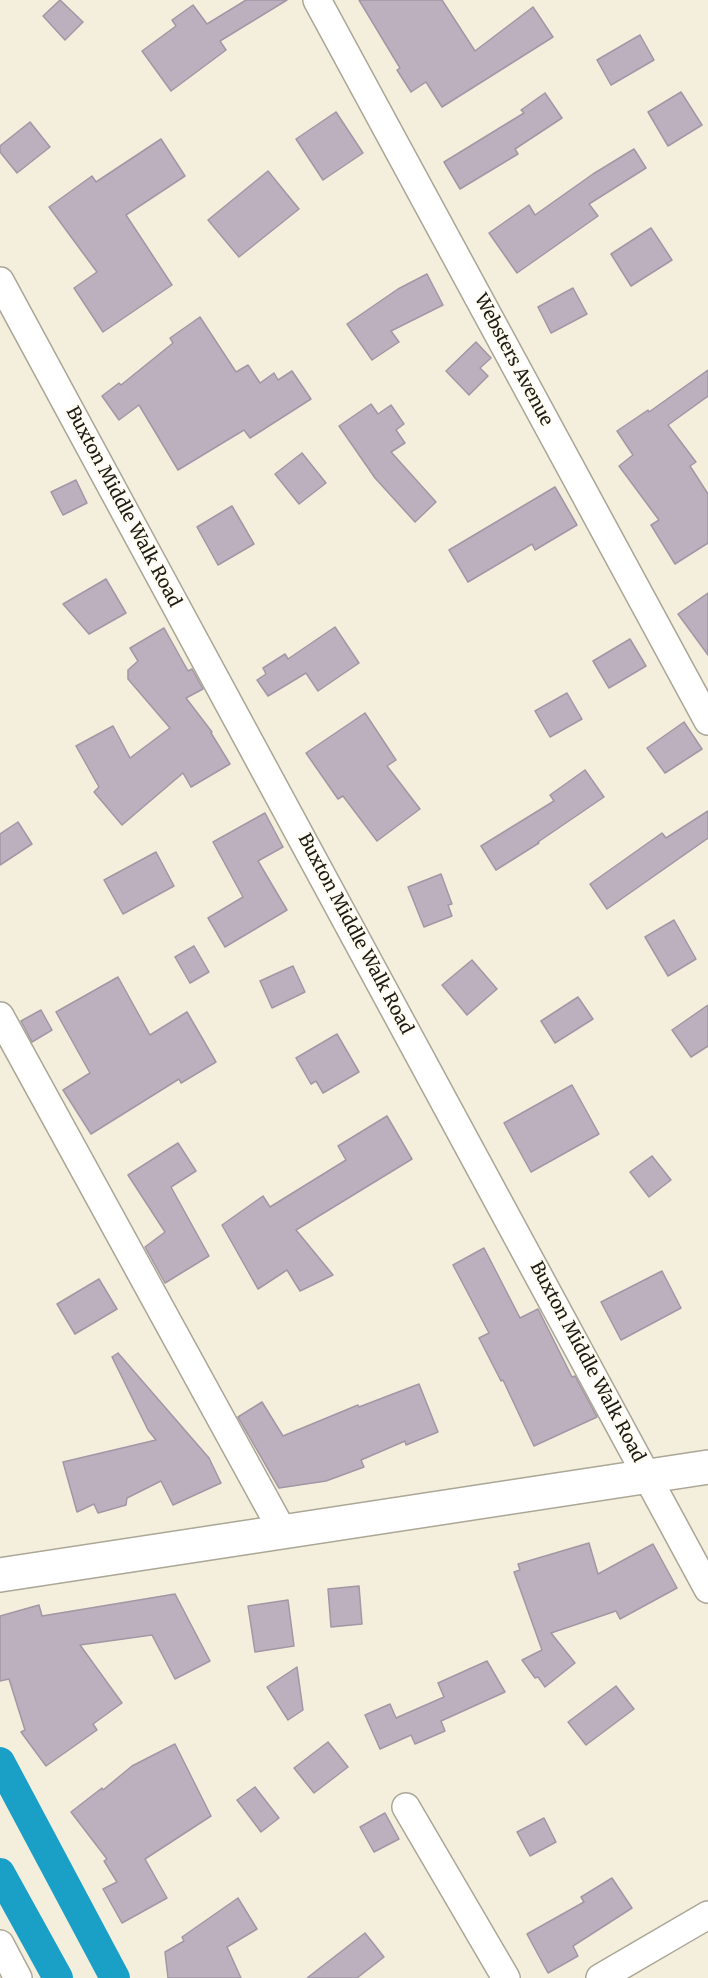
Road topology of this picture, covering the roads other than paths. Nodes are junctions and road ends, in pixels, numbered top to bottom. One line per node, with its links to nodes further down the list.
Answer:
1 (317, 0): 3 (street, Websters Avenue)
2 (0, 281): 6 (street, Buxton Middle Walk Road)
3 (708, 721)
4 (0, 1016): 7 (street)
5 (708, 1467): 6 (main road)
6 (648, 1476): 7 (main road); 9 (street, Buxton Middle Walk Road)
7 (283, 1532): 8 (main road)
8 (0, 1575)
9 (708, 1589)
10 (406, 1807): 14 (street)
11 (708, 1915): 15 (street)
12 (0, 1944): 13 (street)
13 (18, 1978)
14 (506, 1978)
15 (600, 1978)

